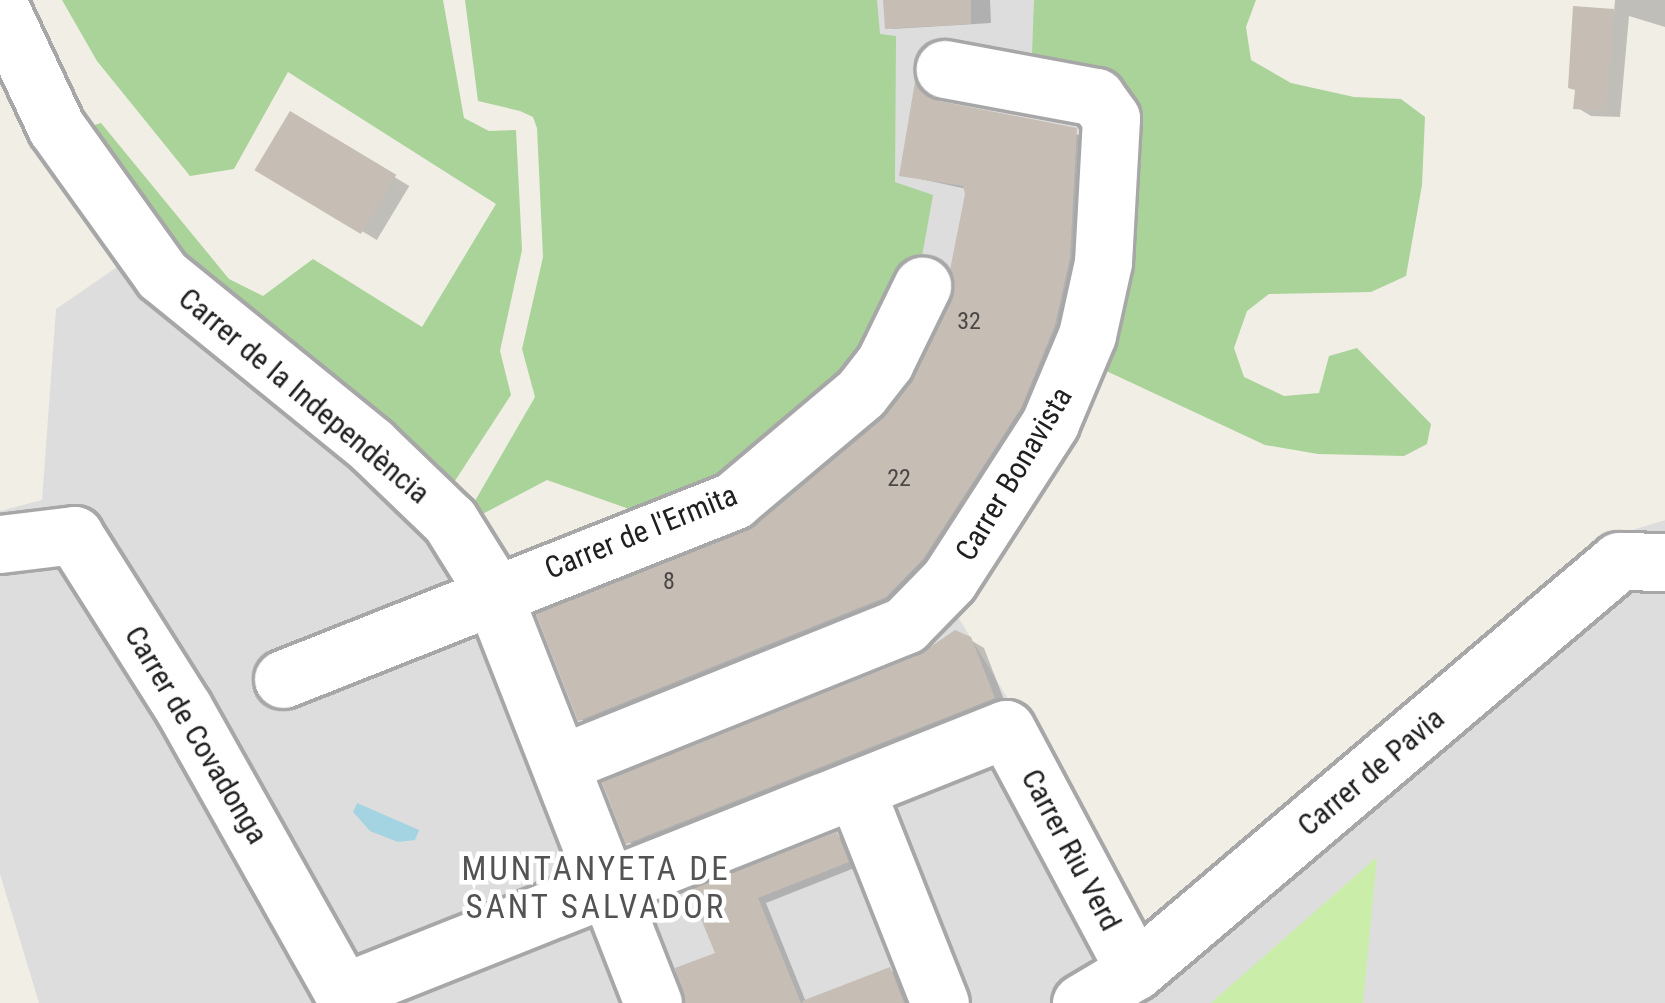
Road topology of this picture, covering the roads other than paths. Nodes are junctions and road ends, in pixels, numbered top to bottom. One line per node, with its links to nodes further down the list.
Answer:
1 (0, 8): 6 (street, Carrer de la Independència)
2 (945, 69): 8 (street, Carrer Bonavista)
3 (922, 286): 6 (street, Carrer de l'Ermita)
4 (0, 544): 12 (street, Carrer de Covadonga)
5 (1665, 562): 11 (street, Carrer de Pavia)
6 (493, 598): 7 (street, Carrer de l'Ermita); 8 (street, Carrer de la Independència)
7 (284, 679)
8 (562, 763): 10 (street, Carrer de la Independència)
9 (856, 791): 10 (street); 11 (street, Carrer Riu Verd); 15 (street)
10 (609, 889): 12 (street); 14 (street, Carrer de la Independència)
11 (1136, 971): 13 (street, Carrer de Pavia)
12 (347, 998)
13 (1083, 1002)
14 (653, 1003)
15 (940, 1003)

